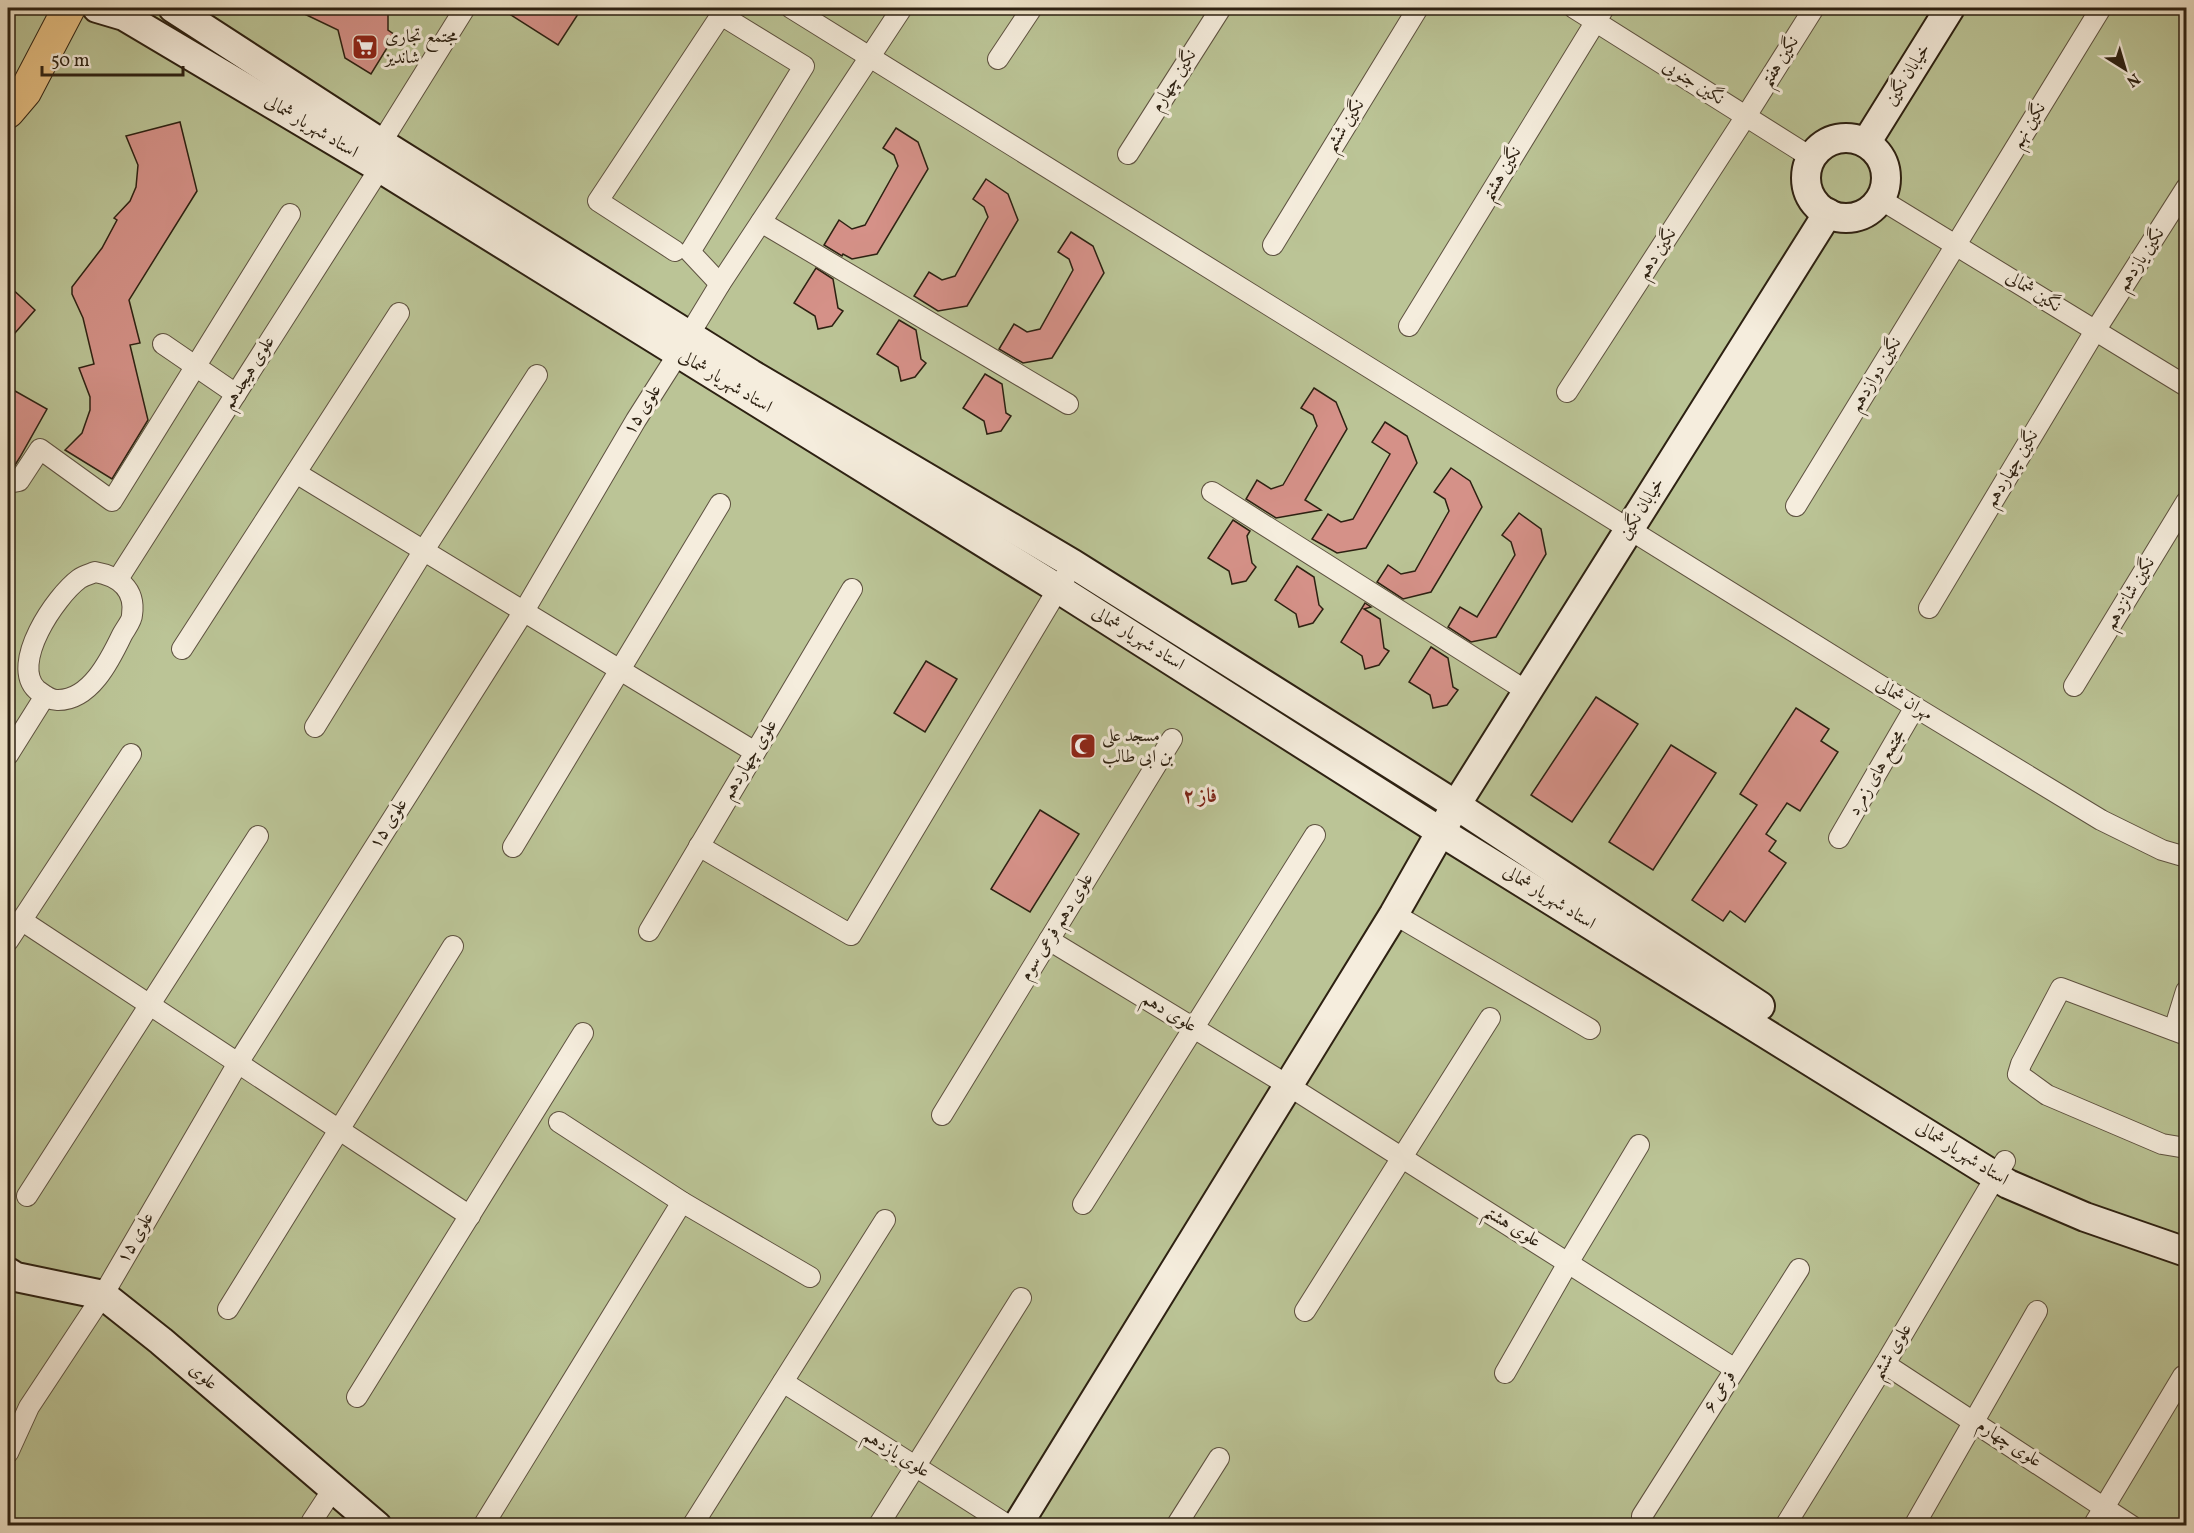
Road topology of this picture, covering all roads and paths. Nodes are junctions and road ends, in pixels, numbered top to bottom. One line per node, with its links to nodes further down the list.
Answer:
1 (69, 8): 17 (main road)
2 (97, 8): 22 (street, استاد شهریار شمالی)
3 (173, 8): 22 (street, استاد شهریار شمالی)
4 (465, 8): 22 (street, علوی هیجدهم)
5 (791, 8): 15 (street, مهران شمالی)
6 (902, 8): 15 (street, علوی ۱۵)
7 (1032, 8): 16 (street)
8 (1221, 8): 21 (street, نگین چهارم)
9 (1418, 8): 29 (street, نگین ششم)
10 (1574, 8): 14 (street, نگین جنوبی)
11 (1814, 8): 18 (street, نگین هفتم)
12 (1950, 8): 20 (street, خیابان نگین)
13 (2101, 8): 30 (street, نگین نهم)
14 (1600, 14): 18 (street, نگین جنوبی); 34 (street, نگین هشتم)
15 (869, 56): 28 (street, علوی ۱۵); 50 (street, مهران شمالی)
16 (998, 59)
17 (16, 102): 19 (street)
18 (1746, 116): 23 (street, نگین جنوبی); 41 (street, نگین دهم)
19 (8, 122)
20 (1866, 143): 23 (street); 25 (street)
21 (1128, 154)
22 (380, 155): 37 (street, استاد شهریار شمالی); 42 (street, علوی هیجدهم)
23 (1812, 158): 26 (street)
24 (2187, 188): 35 (street, نگین یازدهم)
25 (1880, 199): 26 (street); 30 (street, نگین شمالی)
26 (1828, 213): 50 (street, خیابان نگین)
27 (290, 214): 38 (street)
28 (761, 222): 32 (street, علوی ۱۵); 43 (street)
29 (1273, 244)
30 (1956, 244): 35 (street, نگین شمالی); 49 (street, نگین دوازدهم)
31 (675, 251): 32 (street)
32 (720, 284): 37 (street, علوی ۱۵)
33 (399, 313): 44 (street)
34 (1409, 326)
35 (2095, 331): 40 (street, نگین شمالی); 56 (street, نگین چهاردهم)
36 (163, 344): 38 (street)
37 (684, 344): 52 (street, استاد شهریار شمالی); 54 (street, استاد شهریار شمالی); 57 (street, علوی ۱۵)
38 (196, 367): 42 (street); 45 (street)
39 (537, 375): 51 (street)
40 (2187, 386)
41 (1567, 392)
42 (236, 394): 53 (street, علوی هیجدهم)
43 (1068, 404)
44 (296, 473): 51 (street); 58 (street)
45 (8, 483)
46 (1212, 492): 61 (street)
47 (2187, 501): 60 (street, نگین شانزدهم)
48 (720, 504): 59 (street)
49 (1796, 506)
50 (1630, 528): 61 (street, خیابان نگین); 63 (street, مهران شمالی)
51 (424, 550): 57 (street); 64 (street)
52 (1073, 564): 54 (street); 69 (street, استاد شهریار شمالی)
53 (118, 579): 62 (street); 62 (street)
54 (1058, 588): 70 (street, استاد شهریار شمالی); 74 (street)
55 (852, 589): 66 (street, علوی چهاردهم)
56 (1929, 608)
57 (524, 611): 59 (street); 90 (street, علوی ۱۵)
58 (182, 649)
59 (620, 670): 66 (street); 75 (street)
60 (2074, 686)
61 (1528, 692): 69 (street, خیابان نگین)
62 (45, 696): 68 (street)
63 (1915, 707): 73 (street, مجتمع های زمرد); 76 (street, مهران شمالی)
64 (315, 727)
65 (1172, 739): 80 (street, علوی دهم فرعی سوم)
66 (755, 752): 74 (street, علوی چهاردهم)
67 (131, 754): 78 (street)
68 (8, 755)
69 (1456, 805): 70 (street, خیابان نگین); 98 (street, استاد شهریار شمالی)
70 (1441, 832): 77 (street, خیابان نگین); 98 (street, استاد شهریار شمالی)
71 (1315, 835): 86 (street)
72 (258, 836): 84 (street)
73 (1839, 838)
74 (699, 846): 79 (street, علوی چهاردهم)
75 (513, 847)
76 (2187, 857)
77 (1394, 914): 87 (street); 91 (street, خیابان نگین)
78 (21, 920): 81 (street); 84 (street)
79 (649, 931)
80 (1049, 940): 86 (street, علوی دهم); 92 (street, علوی دهم فرعی سوم)
81 (8, 941)
82 (453, 946): 94 (street)
83 (2187, 991): 88 (street)
84 (150, 1005): 90 (street); 99 (street)
85 (1490, 1017): 97 (street)
86 (1193, 1027): 91 (street, علوی دهم); 101 (street)
87 (1590, 1029)
88 (2180, 1032): 96 (street)
89 (583, 1033): 102 (street)
90 (238, 1064): 94 (street); 110 (street, علوی ۱۵)
91 (1289, 1086): 97 (street, علوی هشتم); 134 (street, خیابان نگین)
92 (942, 1115)
93 (559, 1122): 100 (street)
94 (338, 1129): 102 (street); 112 (street)
95 (1639, 1145): 106 (street)
96 (2187, 1148)
97 (1401, 1157): 106 (street, علوی هشتم); 113 (street)
98 (2001, 1168): 104 (street, استاد شهریار شمالی); 105 (street, استاد شهریار شمالی); 115 (street, علوی ششم)
99 (27, 1196)
100 (682, 1202): 109 (street); 130 (street)
101 (1083, 1204)
102 (470, 1216): 120 (street)
103 (885, 1220): 119 (street)
104 (2187, 1232)
105 (2187, 1252)
106 (1568, 1263): 116 (street, علوی هشتم); 117 (street)
107 (1799, 1269): 116 (street, فرعی ۶)
108 (8, 1272): 110 (street, علوی)
109 (810, 1278)
110 (103, 1295): 122 (street, علوی ۱۵); 125 (street, علوی)
111 (1021, 1298): 124 (street)
112 (228, 1309)
113 (1305, 1311)
114 (2037, 1311): 121 (street)
115 (1885, 1364): 121 (street, علوی چهارم); 136 (street, علوی ششم)
116 (1735, 1369): 127 (street, فرعی ۶)
117 (1505, 1373)
118 (2182, 1376): 126 (street)
119 (783, 1382): 124 (street, علوی یازدهم); 131 (street)
120 (357, 1397)
121 (1974, 1422): 126 (street, علوی چهارم); 137 (street)
122 (8, 1453)
123 (1219, 1458): 135 (street)
124 (915, 1466): 132 (street); 133 (street, علوی یازدهم)
125 (333, 1489): 128 (street); 129 (street, علوی)
126 (2104, 1507): 138 (street); 139 (street, علوی چهارم)
127 (1642, 1516)
128 (312, 1526)
129 (377, 1526)
130 (483, 1526)
131 (692, 1526)
132 (878, 1526)
133 (1009, 1526)
134 (1017, 1526)
135 (1176, 1526)
136 (1785, 1526)
137 (1914, 1526)
138 (2093, 1526)
139 (2133, 1526)

